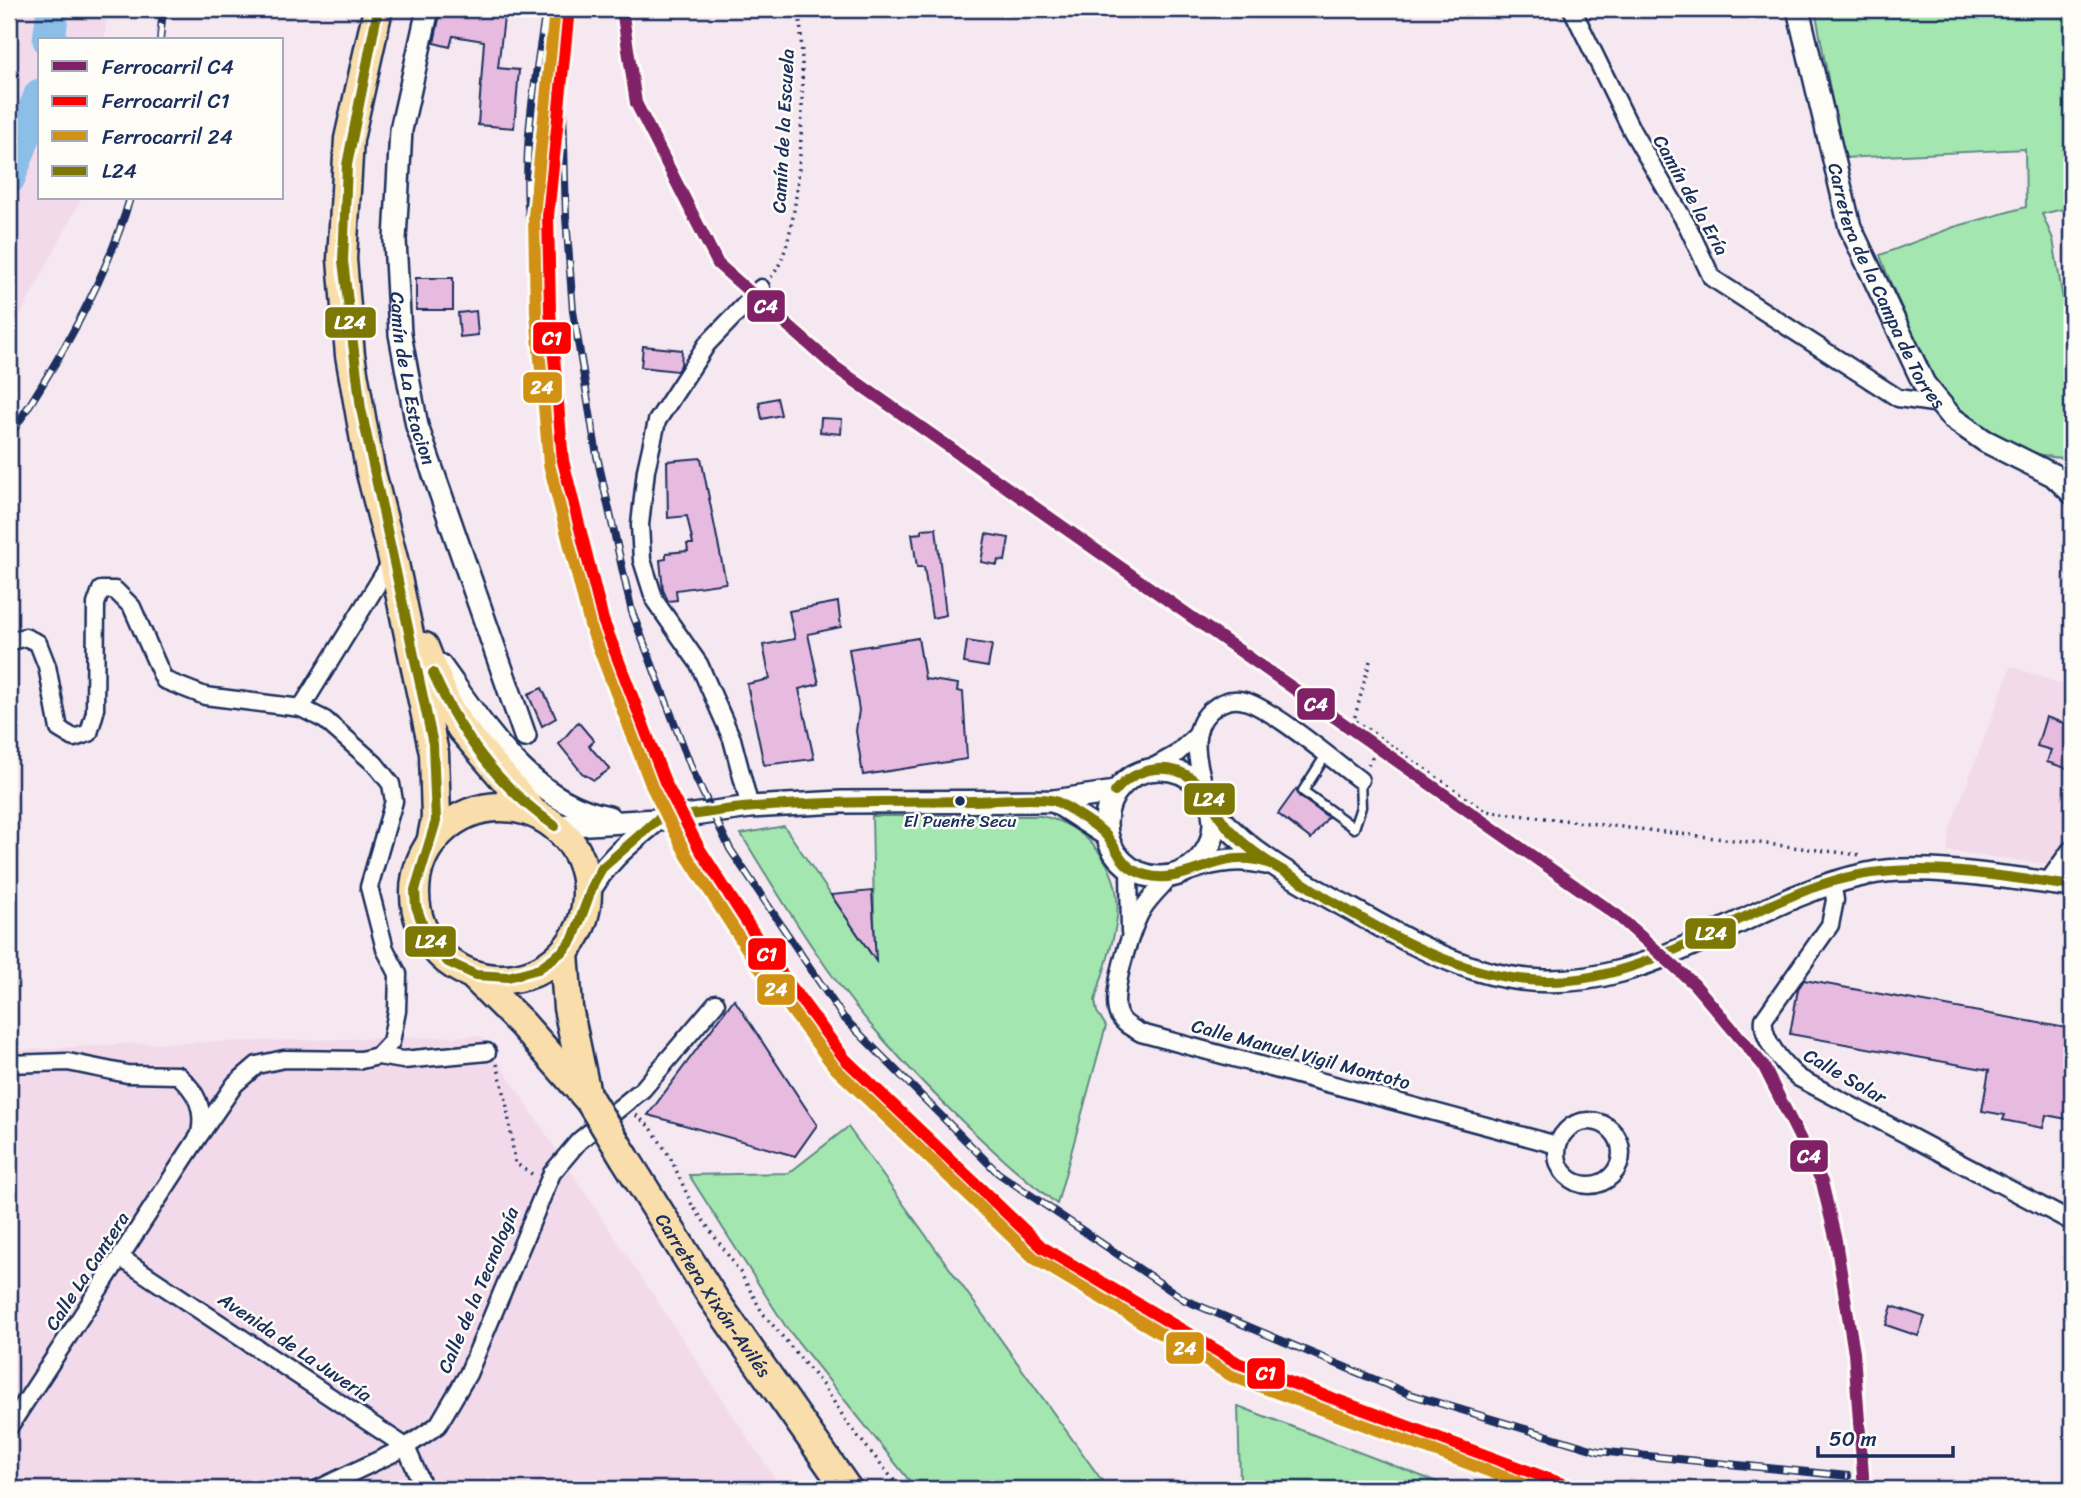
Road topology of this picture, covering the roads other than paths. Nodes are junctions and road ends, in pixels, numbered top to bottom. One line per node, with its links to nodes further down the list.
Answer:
1 (378, 9): 8 (highway)
2 (428, 9): 13 (street, Camín de La Estacion)
3 (1572, 9): 6 (street, Camín de la Ería)
4 (1798, 9): 6 (street, Carretera de la Campa de Torres)
5 (761, 288): 20 (street)
6 (1940, 404): 7 (street, Carretera de la Campa de Torres)
7 (2072, 493)
8 (393, 559): 9 (highway); 11 (street); 25 (highway)
9 (421, 640): 21 (highway); 23 (street)
10 (9, 642): 11 (street)
11 (300, 708): 39 (street)
12 (1197, 735): 14 (street); 15 (street); 19 (street)
13 (525, 736)
14 (1326, 755): 16 (street); 16 (lane)
15 (1150, 769): 17 (street); 19 (street)
16 (1360, 780)
17 (1115, 792): 18 (street); 24 (street)
18 (1054, 801): 20 (street); 24 (street)
19 (1210, 803): 27 (street); 29 (street)
20 (750, 807): 22 (street)
21 (544, 819): 23 (street); 25 (highway); 33 (highway)
22 (657, 820): 23 (street); 33 (street)
23 (636, 821)
24 (1105, 834): 28 (street)
25 (431, 843): 36 (highway)
26 (2072, 852): 31 (street)
27 (1269, 863): 29 (street); 30 (street)
28 (1129, 868): 29 (street); 34 (street, Calle Manuel Vigil Montoto)
29 (1180, 873): 34 (street, Calle Manuel Vigil Montoto)
30 (1832, 882): 31 (street); 44 (street, Calle Solar)
31 (2050, 883): 32 (street)
32 (2072, 886)
33 (587, 896): 35 (highway)
34 (1130, 936): 43 (street, Calle Manuel Vigil Montoto)
35 (564, 953): 36 (highway); 41 (highway, Carretera Xixón-Avilés)
36 (473, 975): 41 (highway, Carretera Xixón-Avilés)
37 (716, 1003): 47 (street, Calle de la Tecnología)
38 (487, 1052): 39 (street, Calle La Cantera)
39 (378, 1056): 42 (street, Calle La Cantera)
40 (9, 1065): 42 (street)
41 (588, 1099): 50 (highway, Carretera Xixón-Avilés, bridge)
42 (199, 1136): 45 (street, Calle La Cantera)
43 (1557, 1145): 43 (street)
44 (2072, 1222)
45 (121, 1258): 46 (street, Calle La Cantera); 47 (street, Avenida de La Juvería)
46 (9, 1427)
47 (406, 1447): 48 (street, Calle de la Tecnología); 49 (street)
48 (318, 1489)
49 (424, 1489)
50 (847, 1489)

